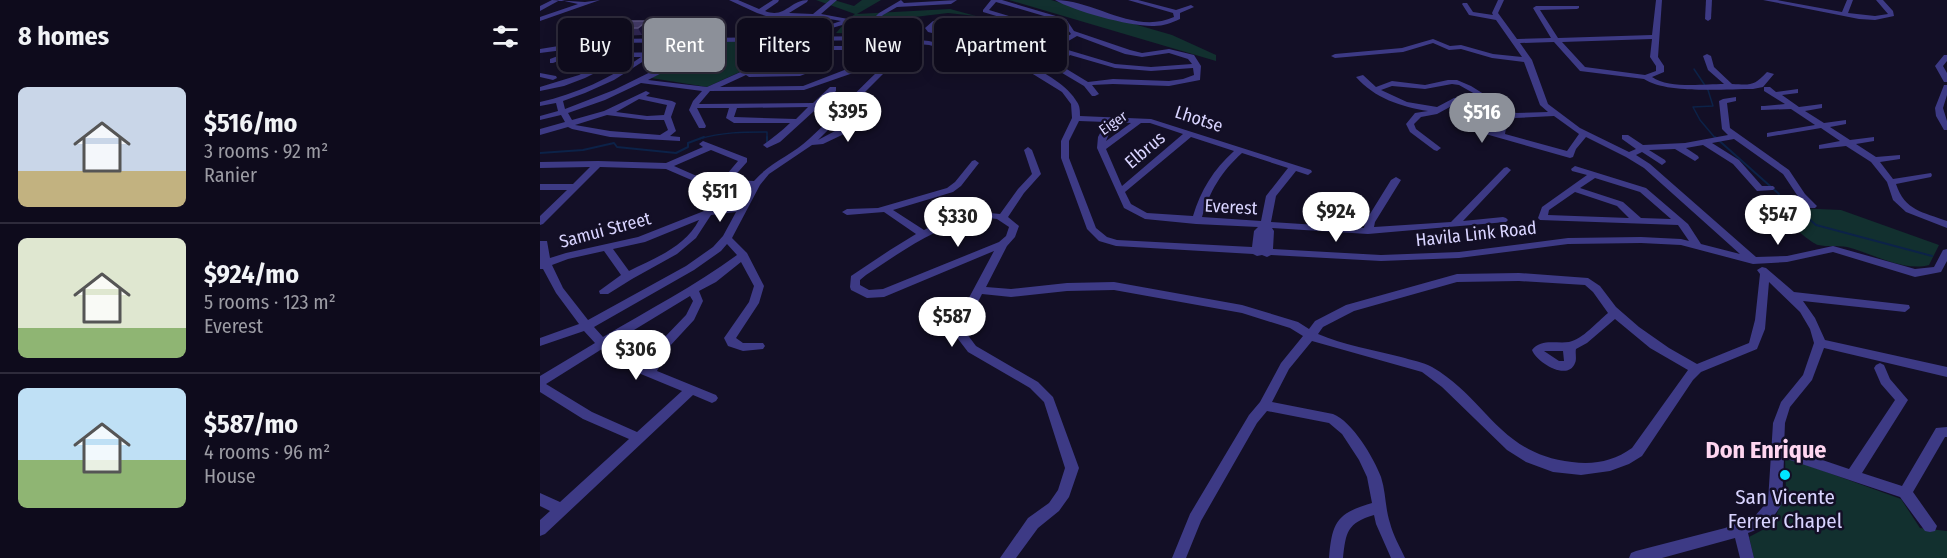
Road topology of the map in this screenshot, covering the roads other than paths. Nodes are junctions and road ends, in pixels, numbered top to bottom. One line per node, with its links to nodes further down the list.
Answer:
1 (557, 0): 28 (street)
2 (563, 0): 22 (street)
3 (597, 0): 22 (street)
4 (732, 0): 30 (street)
5 (834, 0): 34 (street)
6 (904, 0): 23 (street)
7 (954, 0): 23 (street)
8 (995, 0): 37 (street); 41 (street)
9 (1058, 0): 31 (street)
10 (1131, 0): 25 (street)
11 (1162, 0): 25 (street)
12 (1501, 0): 38 (street)
13 (1659, 0): 42 (street)
14 (1708, 0): 40 (street)
15 (1770, 0): 21 (street)
16 (1819, 0): 29 (street)
17 (1850, 0): 32 (street)
18 (1879, 0): 32 (street)
19 (776, 1): 30 (street)
20 (805, 1): 33 (street)
21 (1792, 2): 29 (street)
22 (585, 4): 35 (street)
23 (896, 4): 36 (street)
24 (1465, 4): 38 (street)
25 (1153, 6): 31 (street)
26 (1191, 7): 31 (street)
27 (1578, 7): 46 (street)
28 (540, 9)
29 (1815, 9): 32 (street)
30 (759, 12): 33 (street)
31 (1176, 12)
32 (1844, 14)
33 (780, 16): 34 (street)
34 (814, 16): 39 (street)
35 (542, 18)
36 (877, 18)
37 (1009, 18)
38 (1498, 18): 48 (street)
39 (844, 19)
40 (1708, 19)
41 (1076, 34): 45 (street); 60 (street)
42 (1656, 37): 46 (street); 71 (street)
43 (725, 38): 44 (street)
44 (844, 38)
45 (1067, 39)
46 (1554, 39): 48 (street); 71 (street)
47 (1030, 40): 47 (street)
48 (1514, 41): 58 (street)
49 (558, 48): 51 (street)
50 (832, 48): 79 (street)
51 (540, 50)
52 (1069, 52): 60 (street); 75 (street)
53 (1335, 56): 58 (street)
54 (1707, 56): 76 (street)
55 (1947, 57): 73 (street)
56 (558, 58): 59 (street)
57 (644, 58): 86 (street)
58 (1528, 60): 97 (street)
59 (554, 61)
60 (1197, 66): 75 (street)
61 (590, 72): 78 (street)
62 (658, 72): 74 (street)
63 (749, 72): 69 (street)
64 (805, 72): 69 (street)
65 (880, 72): 105 (street)
66 (1033, 72): 101 (street, Havila Link Road)
67 (1770, 74): 76 (street)
68 (540, 75): 72 (street)
69 (742, 75): 79 (street)
70 (1360, 77): 81 (street)
71 (1646, 77): 76 (street)
72 (553, 78)
73 (1947, 80)
74 (641, 81): 79 (street); 95 (street)
75 (1087, 84): 83 (street)
76 (1729, 85)
77 (1947, 87): 111 (street)
78 (540, 89)
79 (708, 89): 90 (street)
80 (833, 89): 89 (street)
81 (1376, 90): 84 (street); 94 (street)
82 (1795, 91): 93 (street)
83 (1095, 94)
84 (1479, 96): 94 (street); 98 (street)
85 (1733, 99): 117 (street)
86 (559, 100): 87 (street); 95 (street)
87 (540, 104)
88 (734, 105): 89 (street); 90 (street); 104 (street)
89 (816, 105): 104 (street)
90 (694, 106): 109 (street)
91 (1819, 106): 93 (street)
92 (1764, 108): 93 (street)
93 (1797, 108): 108 (street)
94 (1439, 110): 129 (street)
95 (563, 113): 100 (street); 107 (street)
96 (607, 113): 99 (street); 99 (street); 107 (street)
97 (1555, 114): 98 (street); 114 (street)
98 (1513, 116): 116 (street)
99 (668, 117): 118 (street)
100 (540, 118)
101 (1076, 118): 102 (street, Lhotse); 181 (street, Havila Link Road)
102 (1112, 119): 103 (street, Lhotse); 128 (street)
103 (1140, 120): 113 (street, Lhotse); 128 (street, Eiger)
104 (797, 121): 125 (street)
105 (830, 122): 124 (street); 124 (street)
106 (1843, 122): 108 (street)
107 (570, 125): 112 (street); 118 (street)
108 (1823, 125): 115 (street); 123 (street)
109 (702, 126)
110 (1471, 127): 116 (street)
111 (1947, 128)
112 (540, 132)
113 (1190, 133): 132 (street, Lhotse); 156 (street, Elbrus)
114 (1584, 134): 116 (street); 133 (street)
115 (1770, 135)
116 (1500, 136)
117 (1734, 136): 122 (street); 157 (street)
118 (663, 137): 120 (street)
119 (1625, 137): 130 (street)
120 (677, 139)
121 (1871, 139): 123 (street)
122 (1705, 142): 126 (street); 154 (street)
123 (1848, 142): 127 (street); 136 (street)
124 (810, 143): 151 (street)
125 (767, 145)
126 (1677, 146): 130 (street); 135 (street)
127 (1822, 147)
128 (1101, 148): 156 (street, Everest)
129 (1437, 148)
130 (1642, 148): 133 (street); 137 (street)
131 (1028, 150): 164 (street)
132 (1240, 150): 142 (street, Lhotse); 168 (street)
133 (1629, 155): 183 (street)
134 (1897, 157): 136 (street)
135 (1695, 158)
136 (1874, 160): 149 (street)
137 (1662, 162)
138 (975, 163): 159 (street)
139 (598, 164): 140 (street); 141 (street); 152 (street)
140 (540, 165)
141 (667, 166): 150 (street); 150 (street)
142 (1294, 167): 144 (street, Lhotse); 172 (street)
143 (1575, 169): 146 (street)
144 (1308, 172)
145 (1508, 173): 170 (street)
146 (1593, 175): 155 (street); 169 (street)
147 (1928, 176): 149 (street)
148 (1392, 182): 173 (street)
149 (1891, 182): 171 (street)
150 (723, 184): 151 (street)
151 (756, 184): 158 (street)
152 (574, 187): 153 (street); 161 (street)
153 (540, 188)
154 (1770, 188)
155 (1574, 189): 166 (street); 166 (street)
156 (1120, 192): 168 (street, Everest)
157 (1812, 206)
158 (743, 208): 163 (street, Samui Street); 175 (street)
159 (885, 209): 162 (street); 174 (street)
160 (540, 210): 161 (street)
161 (552, 210): 167 (street)
162 (847, 212)
163 (707, 213): 179 (street, Samui Street); 186 (street)
164 (1003, 217): 174 (street); 177 (street)
165 (1503, 220): 170 (street, Everest)
166 (1638, 220): 169 (street)
167 (540, 222)
168 (1196, 222): 172 (street, Everest)
169 (1680, 222): 178 (street)
170 (1453, 225): 173 (street, Everest)
171 (1947, 225)
172 (1265, 226): 173 (street, Everest); 181 (street)
173 (1368, 231)
174 (922, 234): 177 (street)
175 (727, 238): 182 (street); 193 (street)
176 (543, 243): 184 (street)
177 (1003, 244): 188 (street)
178 (1697, 246): 181 (street, Havila Link Road); 183 (street, Havila Link Road)
179 (607, 248): 184 (street, Samui Street); 186 (street)
180 (1947, 252): 183 (street, Havila Link Road)
181 (1262, 253)
182 (743, 255): 187 (street); 198 (street)
183 (1754, 261): 185 (street)
184 (542, 265): 193 (street)
185 (1765, 273): 190 (street); 201 (street)
186 (627, 276): 189 (street)
187 (693, 290): 196 (street); 202 (street)
188 (981, 290): 194 (street); 219 (street)
189 (604, 291)
190 (1795, 296): 191 (street); 197 (street)
191 (1905, 308)
192 (1615, 313): 194 (street); 199 (street); 201 (street)
193 (587, 326): 195 (street); 196 (street)
194 (1310, 334): 201 (street); 207 (street)
195 (540, 342)
196 (603, 343): 202 (street); 204 (street)
197 (1820, 343): 203 (street); 210 (street)
198 (759, 346)
199 (1572, 346)
200 (1880, 368): 211 (street)
201 (1697, 369)
202 (651, 372): 205 (street)
203 (1947, 372)
204 (540, 384): 209 (street)
205 (692, 389): 206 (street); 209 (street)
206 (712, 398)
207 (1264, 405): 214 (street); 220 (street)
208 (1947, 431): 212 (street)
209 (639, 438): 215 (street)
210 (1779, 451): 211 (street); 218 (street)
211 (1852, 476): 212 (street)
212 (1905, 493): 216 (street)
213 (540, 499): 215 (street)
214 (1380, 507): 221 (street); 222 (street)
215 (561, 509): 217 (street)
216 (1930, 526)
217 (540, 529)
218 (1740, 530): 223 (street); 224 (street)
219 (1008, 558)
220 (1179, 558)
221 (1336, 558)
222 (1398, 558)
223 (1636, 558)
224 (1747, 558)

